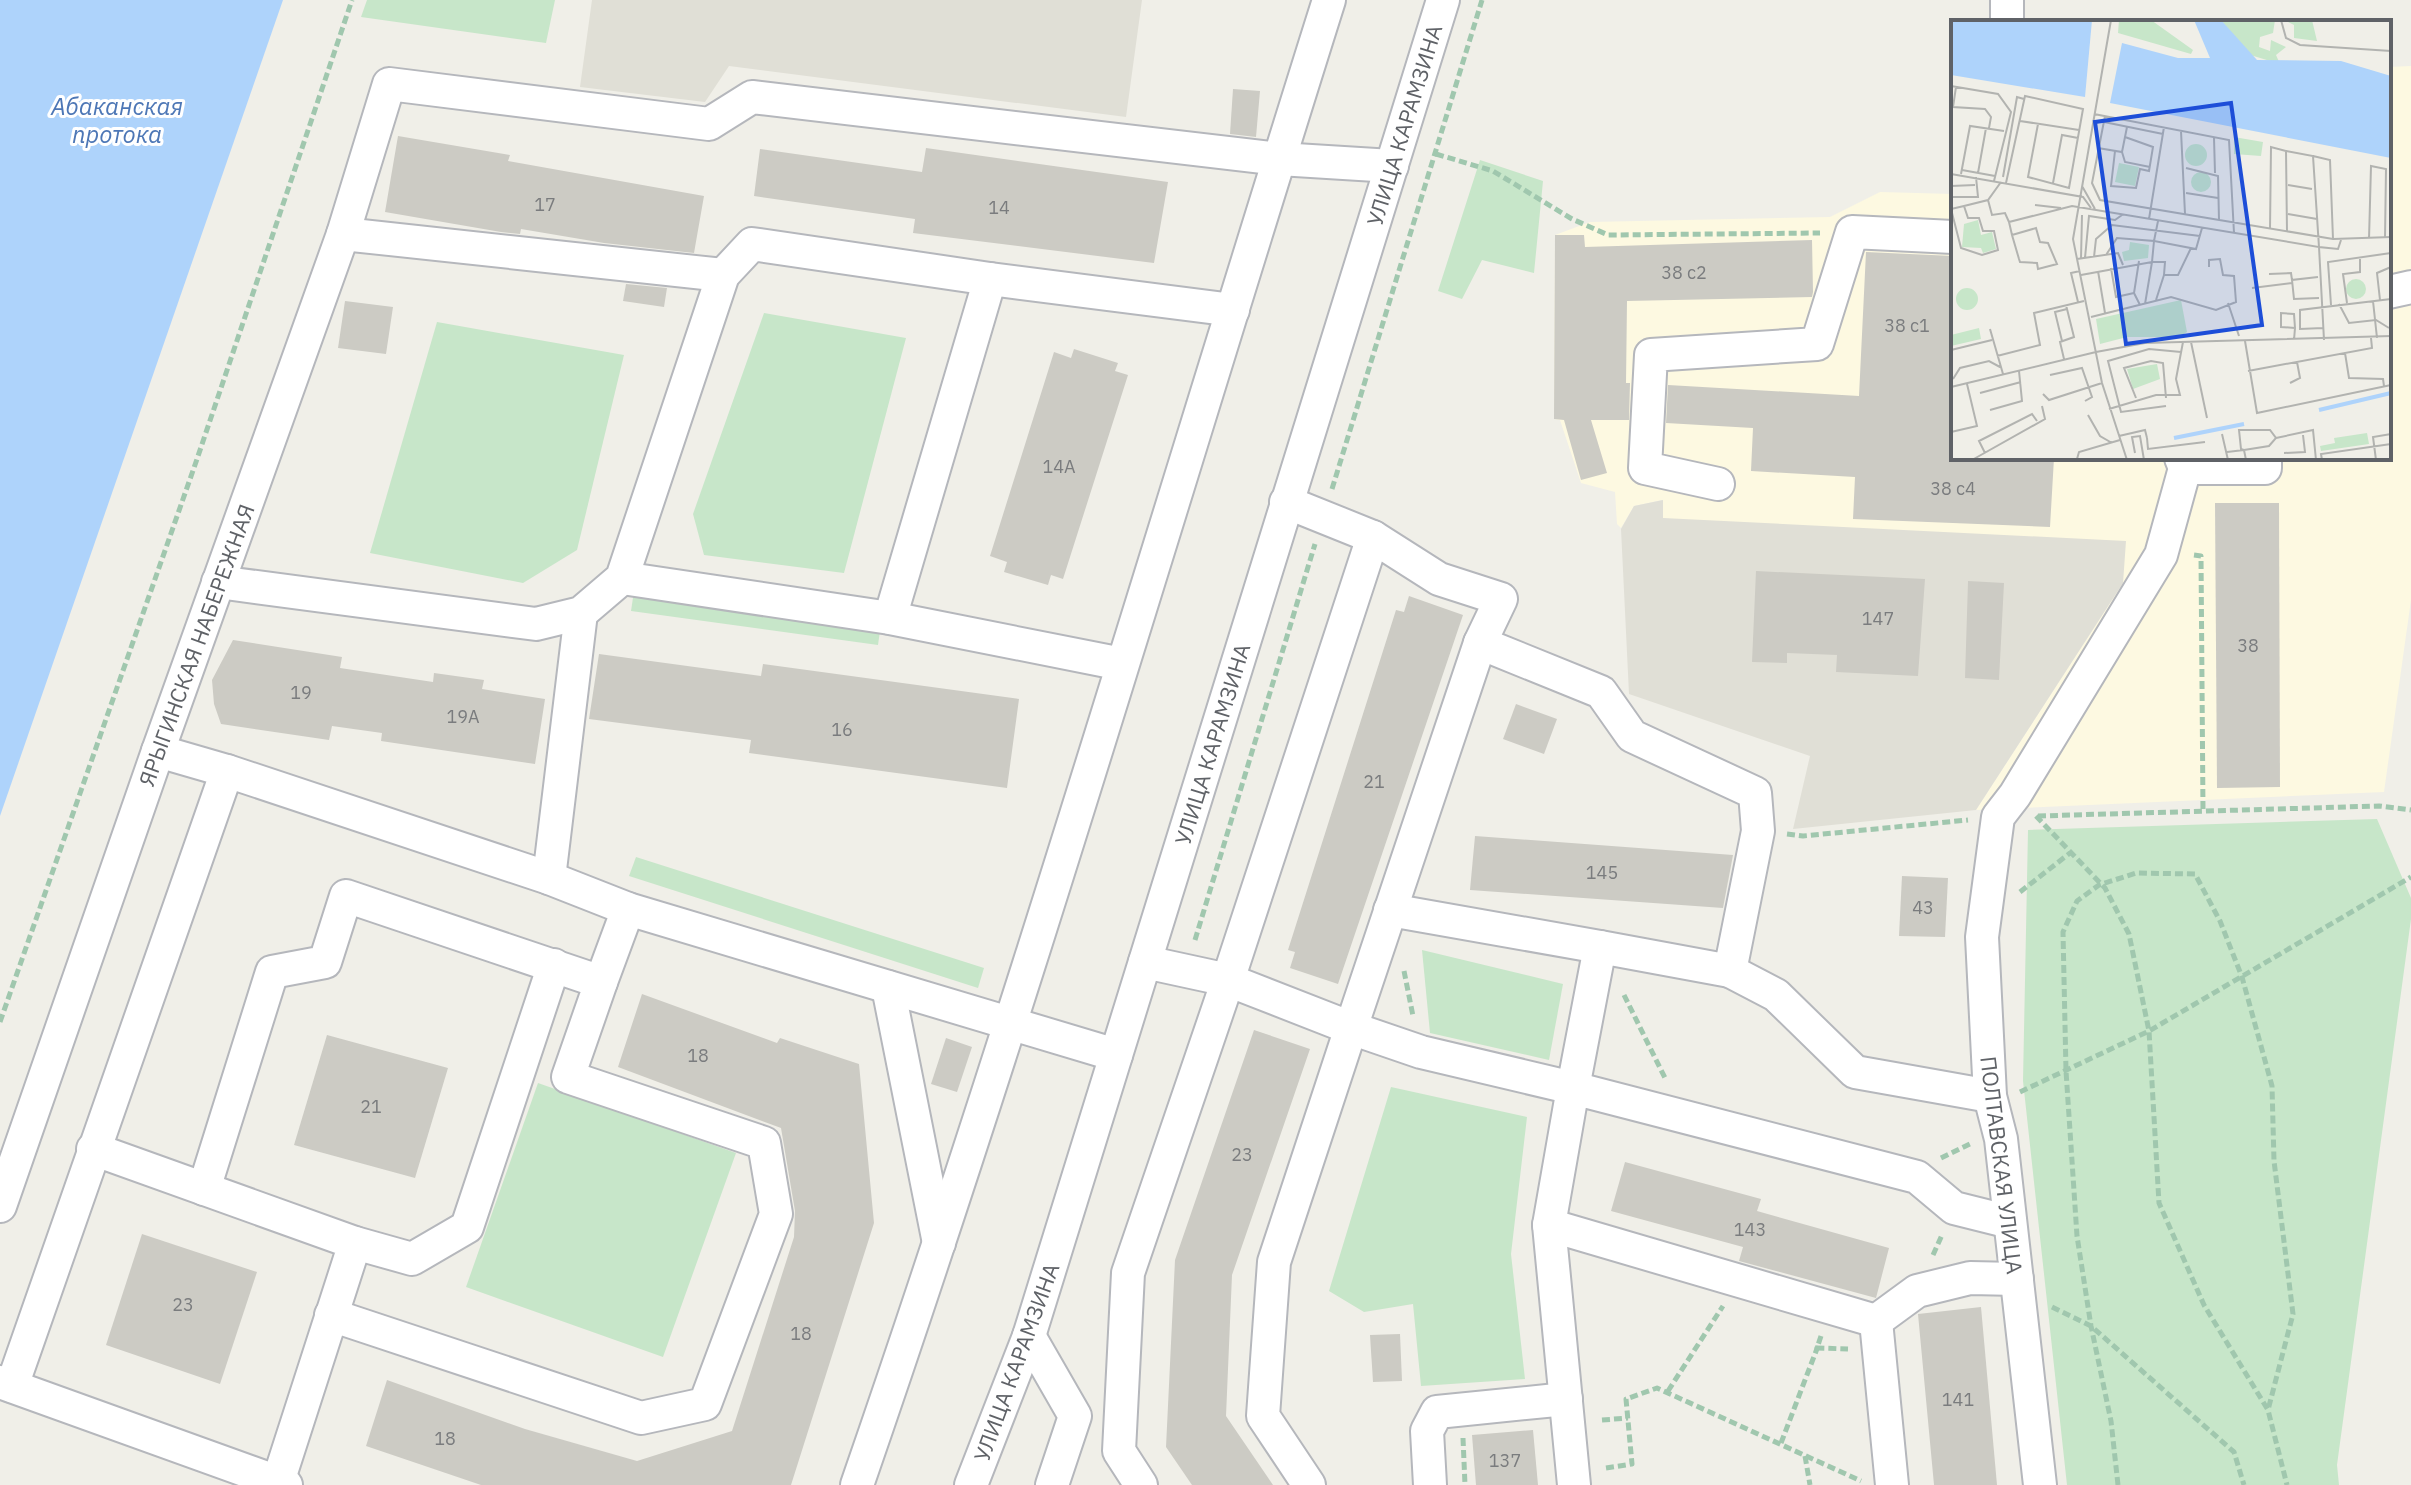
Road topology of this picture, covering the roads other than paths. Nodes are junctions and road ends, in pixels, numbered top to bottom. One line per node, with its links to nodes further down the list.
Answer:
1 (1329, 0): 3 (street)
2 (1443, 0): 4 (street, УЛИЦА КАРАМЗИНА)
3 (1279, 159): 4 (street); 5 (street, ЯРЫГИНСКАЯ НАБЕРЕЖНАЯ); 11 (street)
4 (1392, 166): 15 (street, УЛИЦА КАРАМЗИНА)
5 (343, 234): 7 (street); 18 (street, ЯРЫГИНСКАЯ НАБЕРЕЖНАЯ)
6 (1951, 237): 14 (street)
7 (723, 275): 8 (street); 17 (street)
8 (990, 279): 11 (street); 20 (street)
9 (2411, 287): 10 (street)
10 (2391, 292)
11 (1233, 310): 22 (street)
12 (2265, 460): 13 (street)
13 (2183, 463): 39 (street, ПОЛТАВСКАЯ УЛИЦА)
14 (1718, 484)
15 (1286, 502): 16 (street); 29 (street, УЛИЦА КАРАМЗИНА)
16 (1373, 537): 21 (street); 32 (street)
17 (622, 578): 19 (street); 20 (street)
18 (218, 582): 19 (street); 23 (street, ЯРЫГИНСКАЯ НАБЕРЕЖНАЯ)
19 (581, 613): 25 (street)
20 (890, 618): 22 (street)
21 (1480, 643): 27 (street); 31 (street)
22 (1122, 664): 35 (street)
23 (158, 751): 24 (street); 42 (street, ЯРЫГИНСКАЯ НАБЕРЕЖНАЯ)
24 (227, 771): 25 (street); 40 (street)
25 (549, 878): 26 (street)
26 (628, 909): 33 (street); 34 (street)
27 (1390, 910): 28 (street); 36 (street)
28 (1600, 947): 31 (street); 38 (street)
29 (1145, 962): 32 (street); 37 (street, УЛИЦА КАРАМЗИНА)
30 (554, 965): 33 (street); 41 (street); 45 (street)
31 (1730, 971): 39 (street)
32 (1228, 980): 36 (street); 57 (street)
33 (601, 982): 48 (street)
34 (888, 987): 35 (street); 46 (street)
35 (1011, 1024): 37 (street); 46 (street)
36 (1351, 1028): 38 (street); 58 (street)
37 (1116, 1055): 50 (street, УЛИЦА КАРАМЗИНА)
38 (1573, 1088): 43 (street); 44 (street)
39 (1990, 1096): 43 (street, ПОЛТАВСКАЯ УЛИЦА)
40 (93, 1149): 41 (street); 51 (street)
41 (204, 1189): 45 (street)
42 (0, 1206)
43 (2010, 1222): 47 (street, ПОЛТАВСКАЯ УЛИЦА)
44 (1549, 1225): 49 (street); 52 (street)
45 (355, 1243): 48 (street)
46 (940, 1246): 54 (street)
47 (2017, 1279): 49 (street); 62 (street, ПОЛТАВСКАЯ УЛИЦА)
48 (331, 1315): 53 (street)
49 (1876, 1321): 61 (street)
50 (1029, 1336): 55 (street, УЛИЦА КАРАМЗИНА); 56 (street)
51 (6, 1384): 53 (street)
52 (1566, 1399): 59 (street); 60 (street)
53 (280, 1484)
54 (857, 1485)
55 (971, 1485)
56 (1052, 1485)
57 (1141, 1485)
58 (1309, 1485)
59 (1430, 1485)
60 (1574, 1485)
61 (1892, 1485)
62 (2040, 1485)

